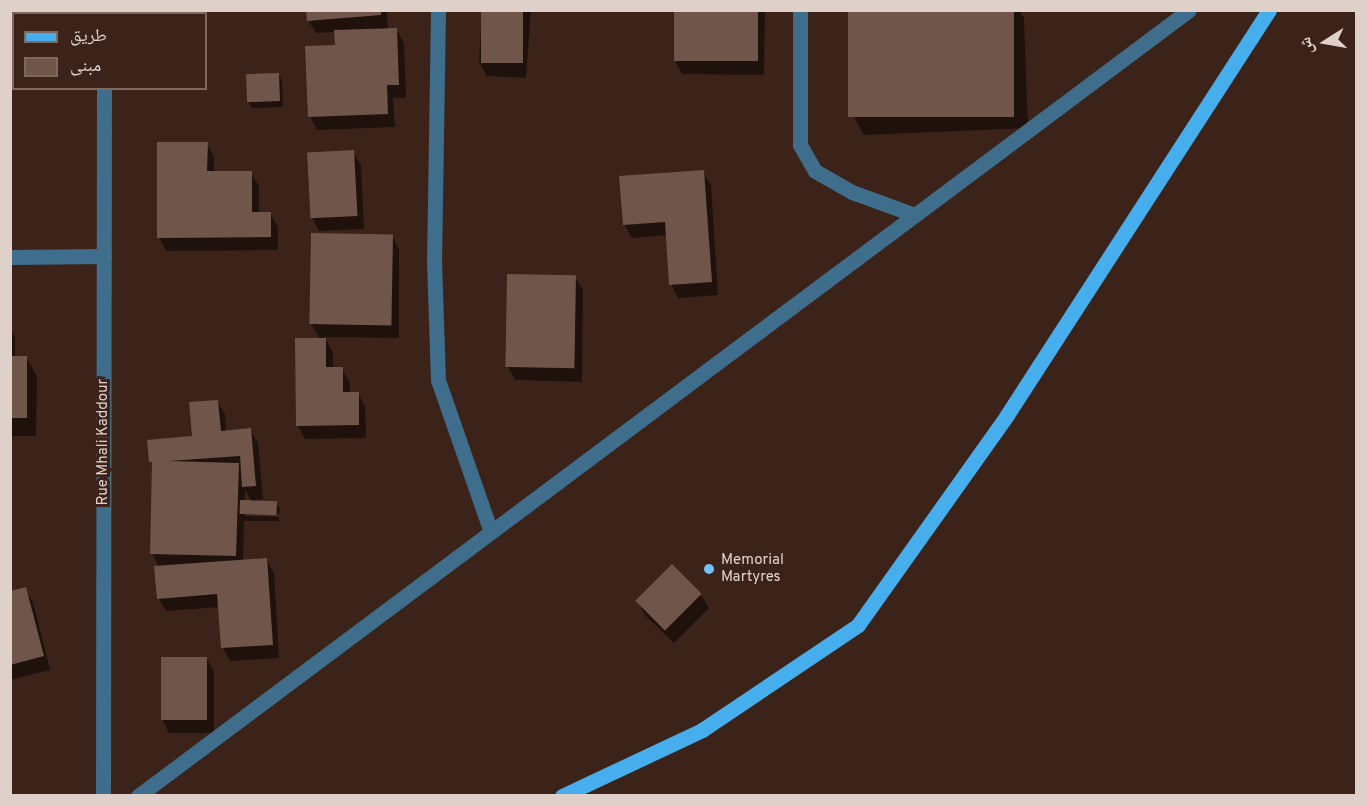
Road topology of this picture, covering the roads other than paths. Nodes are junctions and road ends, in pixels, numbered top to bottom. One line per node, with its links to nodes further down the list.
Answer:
1 (438, 10): 9 (street)
2 (800, 10): 6 (street)
3 (1189, 10): 6 (street)
4 (1269, 10): 12 (main road)
5 (104, 90): 7 (street, Rue Mhali Kaddour)
6 (915, 215): 9 (street)
7 (104, 256): 8 (street); 10 (street, Rue Mhali Kaddour)
8 (10, 257)
9 (491, 532): 11 (street)
10 (103, 795)
11 (138, 795)
12 (562, 795)

